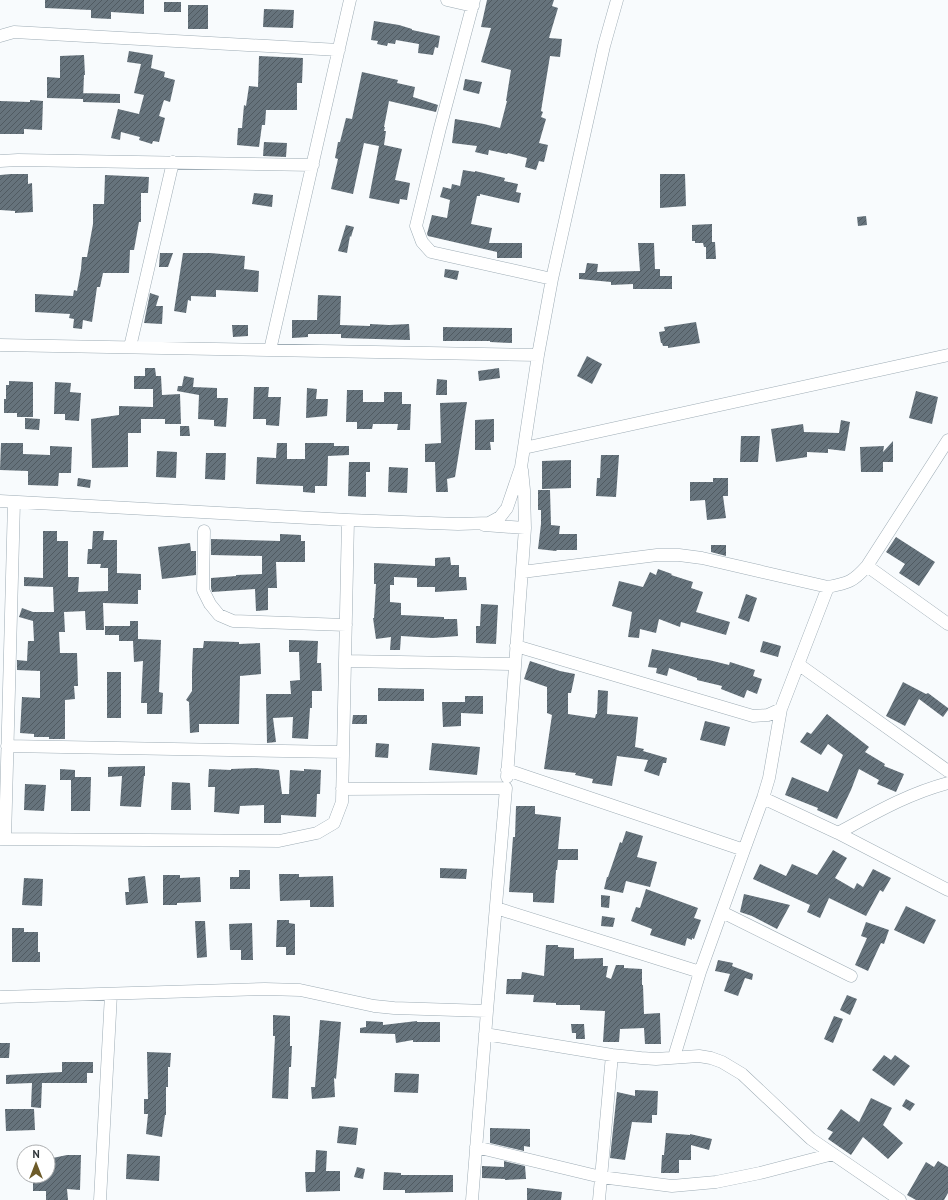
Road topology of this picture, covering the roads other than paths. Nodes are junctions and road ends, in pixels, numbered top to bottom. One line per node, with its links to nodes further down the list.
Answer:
1 (350, 0): 6 (street)
2 (446, 0): 4 (street)
3 (617, 0): 10 (street)
4 (473, 3): 10 (street)
5 (0, 36): 6 (street)
6 (339, 50): 9 (street)
7 (0, 161): 8 (street)
8 (173, 162): 9 (street); 12 (street)
9 (313, 165): 13 (street)
10 (552, 279): 14 (street)
11 (0, 345): 12 (street)
12 (130, 347): 13 (street)
13 (270, 350): 14 (street)
14 (538, 354): 17 (street)
15 (948, 355): 17 (street)
16 (948, 440): 25 (street)
17 (524, 448): 18 (street)
18 (521, 467): 22 (street); 23 (street)
19 (0, 501): 20 (street)
20 (14, 502): 21 (street); 35 (street)
21 (348, 520): 22 (street); 29 (street)
22 (473, 524): 23 (street)
23 (525, 528): 26 (street)
24 (204, 531): 29 (street)
25 (867, 566): 27 (street); 28 (street)
26 (522, 572): 27 (street); 30 (street)
27 (828, 587): 33 (street)
28 (948, 624)
29 (346, 625): 31 (street)
30 (516, 646): 32 (street); 34 (street)
31 (345, 661): 32 (street); 36 (street)
32 (515, 664): 37 (street)
33 (798, 664): 34 (street); 38 (street)
34 (781, 709): 42 (street)
35 (7, 746): 36 (street); 44 (street)
36 (343, 752): 41 (street)
37 (507, 770): 40 (street); 45 (street)
38 (948, 771)
39 (948, 783): 43 (street)
40 (506, 788): 41 (street); 47 (street)
41 (342, 789): 44 (street)
42 (763, 798): 43 (street); 45 (street)
43 (838, 834): 46 (street)
44 (2, 839)
45 (744, 850): 48 (street)
46 (948, 890)
47 (496, 908): 49 (street); 53 (street)
48 (722, 912): 49 (street); 50 (street)
49 (700, 972): 56 (street)
50 (851, 976)
51 (111, 994): 52 (street); 53 (street); 60 (street)
52 (0, 997)
53 (487, 1010): 54 (street)
54 (485, 1034): 55 (street); 57 (street)
55 (612, 1055): 56 (street); 59 (street)
56 (674, 1057): 58 (street)
57 (476, 1147): 59 (street); 61 (street)
58 (833, 1154): 59 (street); 63 (street)
59 (601, 1177): 62 (street)
60 (100, 1200)
61 (472, 1200)
62 (599, 1200)
63 (900, 1200)

